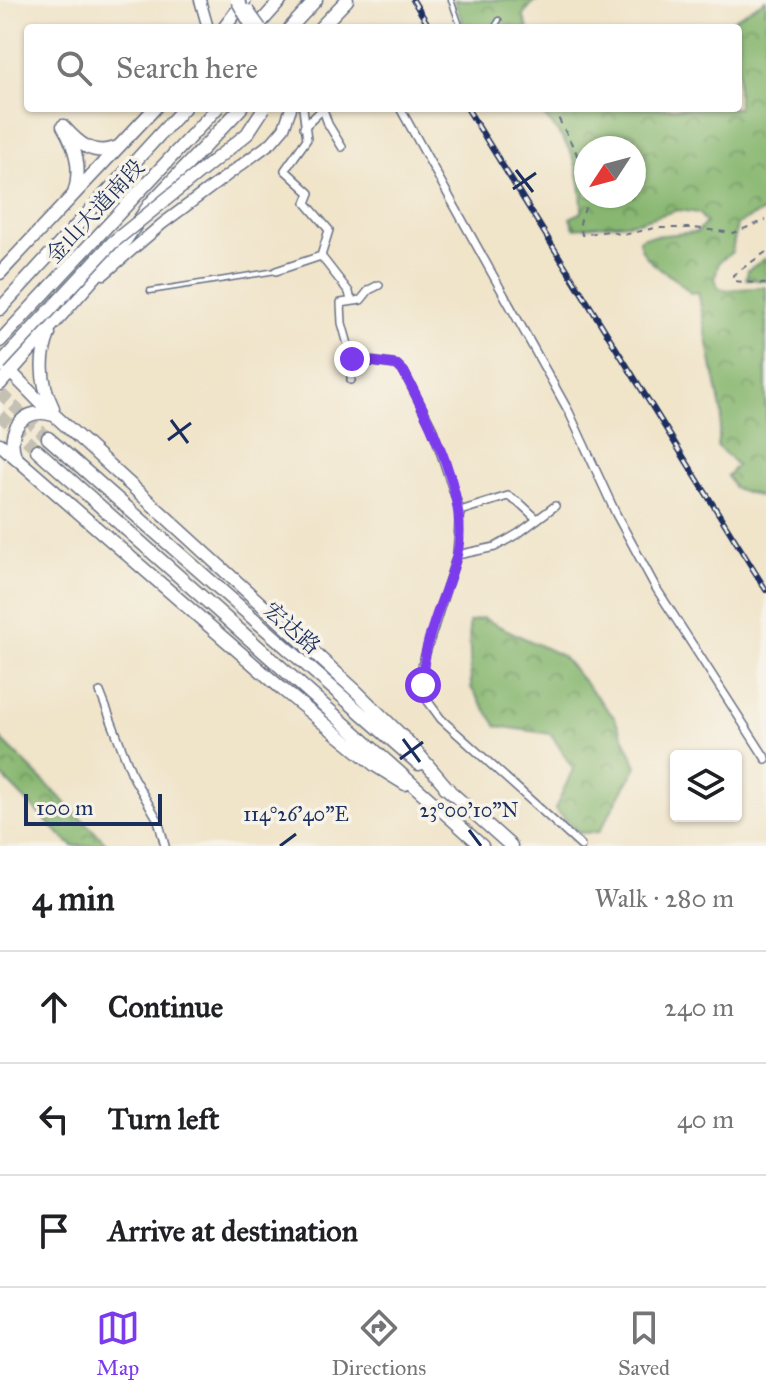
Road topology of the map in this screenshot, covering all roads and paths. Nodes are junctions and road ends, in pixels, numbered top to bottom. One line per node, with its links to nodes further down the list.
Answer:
1 (200, 0): 8 (street)
2 (241, 0): 9 (main road); 10 (main road, bridge)
3 (281, 0): 11 (main road)
4 (316, 0): 12 (main road)
5 (347, 0): 13 (main road)
6 (451, 0): 14 (lane)
7 (499, 20): 15 (lane)
8 (207, 24)
9 (226, 24)
10 (254, 24)
11 (260, 24)
12 (294, 24)
13 (329, 24)
14 (460, 24)
15 (496, 24)
16 (151, 112): 28 (main road)
17 (180, 112): 43 (main road, 金山大道南段)
18 (213, 112): 45 (main road, 金山大道南段)
19 (237, 112): 41 (main road)
20 (261, 112): 47 (main road, bridge)
21 (290, 112): 41 (street)
22 (303, 112): 27 (street)
23 (320, 112): 27 (street)
24 (324, 112): 29 (street)
25 (402, 112): 62 (street)
26 (555, 112): 30 (path)
27 (304, 127): 35 (street)
28 (124, 143): 31 (main road); 31 (main road)
29 (342, 147)
30 (574, 148)
31 (73, 198): 36 (main road)
32 (585, 208): 33 (path)
33 (766, 220)
34 (766, 252): 38 (path)
35 (321, 256): 37 (street); 42 (street)
36 (3, 269)
37 (276, 271): 40 (lane)
38 (766, 284)
39 (379, 285): 42 (street)
40 (150, 291)
41 (75, 300): 44 (main road)
42 (351, 301): 46 (street)
43 (0, 309)
44 (55, 322): 48 (main road); 51 (main road)
45 (0, 341)
46 (352, 359): 49 (street); 58 (street)
47 (0, 362): 48 (main road)
48 (11, 372): 50 (main road); 51 (main road)
49 (351, 380)
50 (0, 384)
51 (60, 420): 56 (main road); 63 (main road)
52 (48, 438): 63 (main road, 宏达路)
53 (0, 444): 56 (main road)
54 (37, 450): 64 (main road, 宏达路)
55 (0, 455): 56 (main road)
56 (20, 462): 64 (main road)
57 (555, 506): 59 (street)
58 (460, 511): 59 (street); 60 (street)
59 (537, 519): 60 (street)
60 (457, 555): 68 (street)
61 (100, 692): 65 (street)
62 (766, 759)
63 (449, 790): 67 (main road, 宏达路)
64 (435, 804): 66 (main road, 宏达路)
65 (165, 846)
66 (482, 846)
67 (511, 846)
68 (581, 846)

